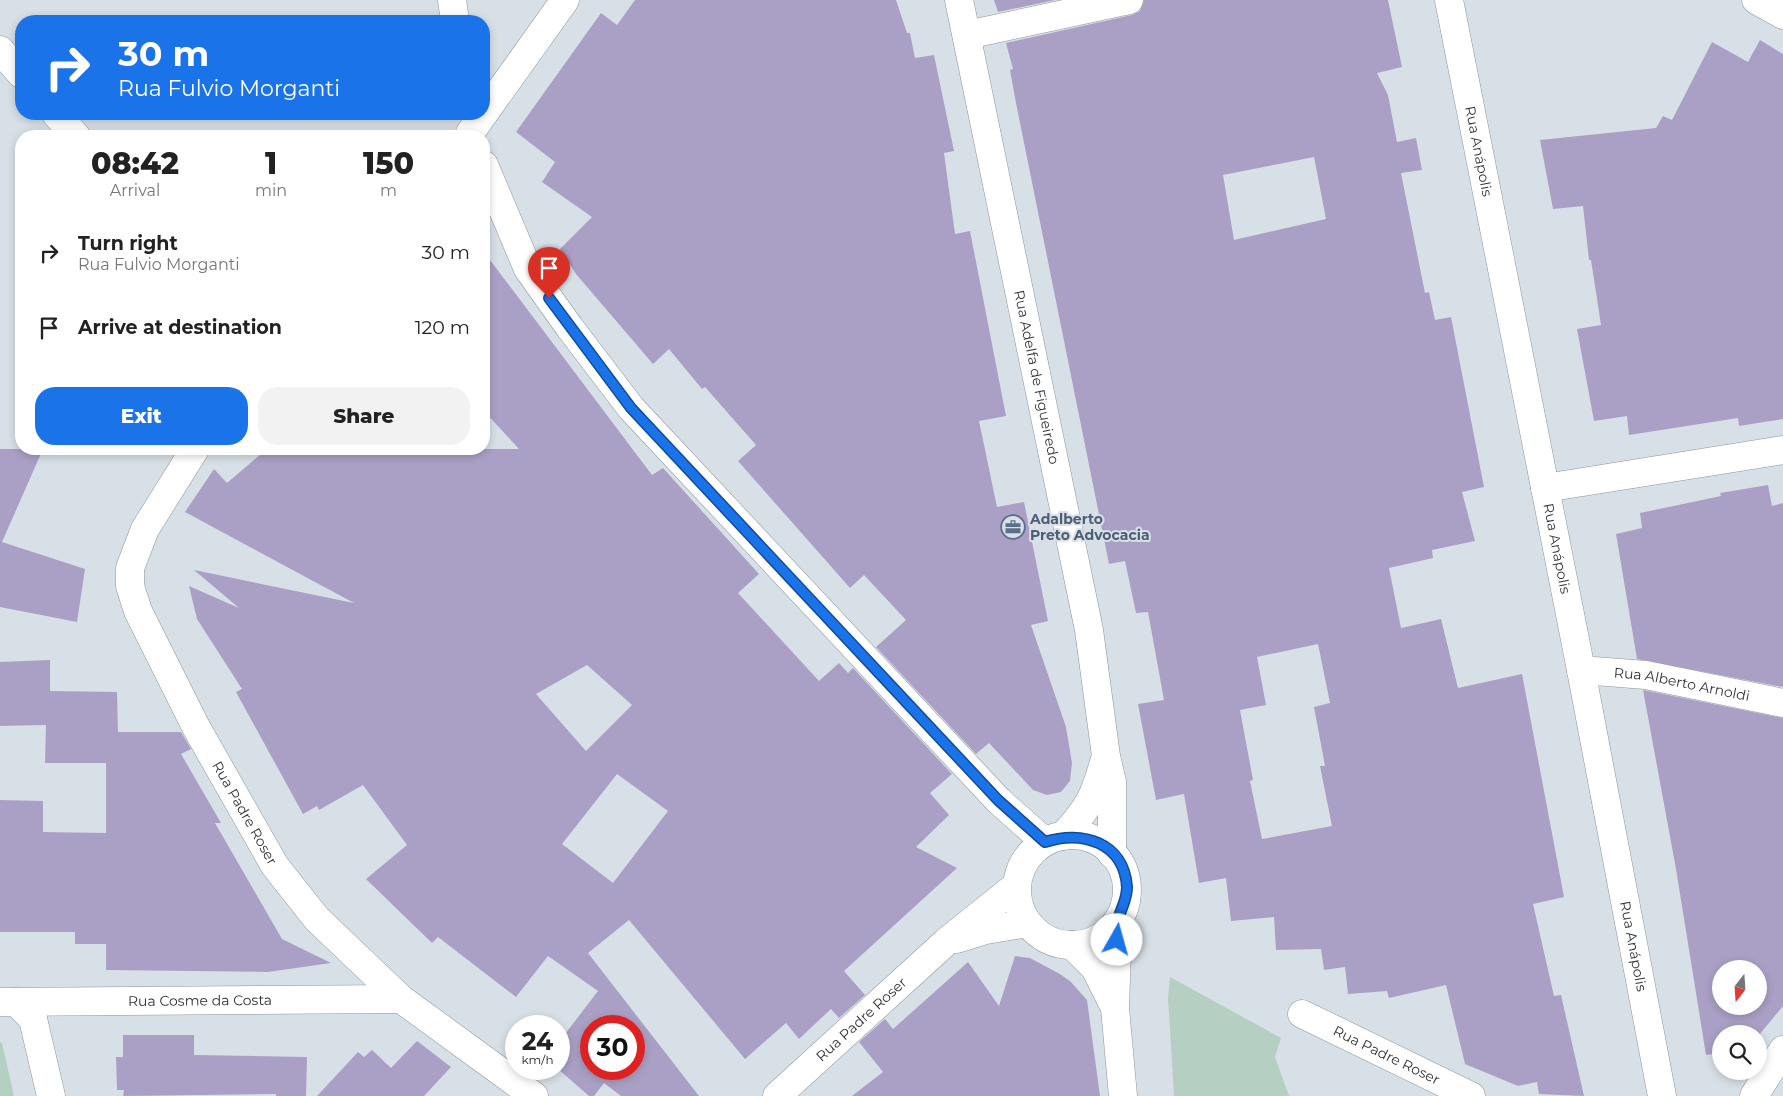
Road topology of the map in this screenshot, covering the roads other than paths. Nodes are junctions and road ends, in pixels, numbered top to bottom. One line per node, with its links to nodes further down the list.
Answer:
1 (452, 0): 7 (street)
2 (565, 0): 12 (street)
3 (958, 0): 9 (street, Rua Adelfa de Figueiredo)
4 (1130, 0): 9 (street)
5 (1448, 0): 18 (street, Rua Anápolis)
6 (1756, 0): 8 (street)
7 (454, 15)
8 (1783, 15)
9 (967, 35): 21 (street, Rua Adelfa de Figueiredo)
10 (0, 50): 11 (street)
11 (15, 67)
12 (490, 101)
13 (61, 120): 14 (street)
14 (71, 130)
15 (490, 179): 22 (street)
16 (1783, 450): 18 (street)
17 (191, 455): 30 (street, Rua Padre Roser)
18 (1545, 488): 19 (street, Rua Anápolis)
19 (1581, 670): 20 (street, Rua Alberto Arnoldi); 40 (street, Rua Anápolis)
20 (1783, 704)
21 (1106, 756): 23 (street, Rua Adelfa de Figueiredo); 24 (street, Rua Adelfa de Figueiredo)
22 (998, 800): 23 (street); 25 (street)
23 (1054, 839): 24 (street); 25 (street)
24 (1112, 854): 26 (street)
25 (1019, 877): 27 (street); 28 (street, Rua Padre Roser)
26 (1118, 920): 29 (street); 32 (street)
27 (1028, 923): 28 (street, Rua Padre Roser); 29 (street)
28 (946, 942): 37 (street, Rua Padre Roser)
29 (1072, 945): 32 (street)
30 (401, 999): 31 (street, Rua Cosme da Costa); 36 (street, Rua Padre Roser)
31 (8, 1002): 35 (street)
32 (1114, 1008): 38 (street)
33 (1302, 1014): 39 (street, Rua Padre Roser)
34 (1783, 1050): 41 (street)
35 (51, 1096)
36 (534, 1096)
37 (777, 1096)
38 (1124, 1096)
39 (1471, 1096)
40 (1662, 1096)
41 (1754, 1096)

